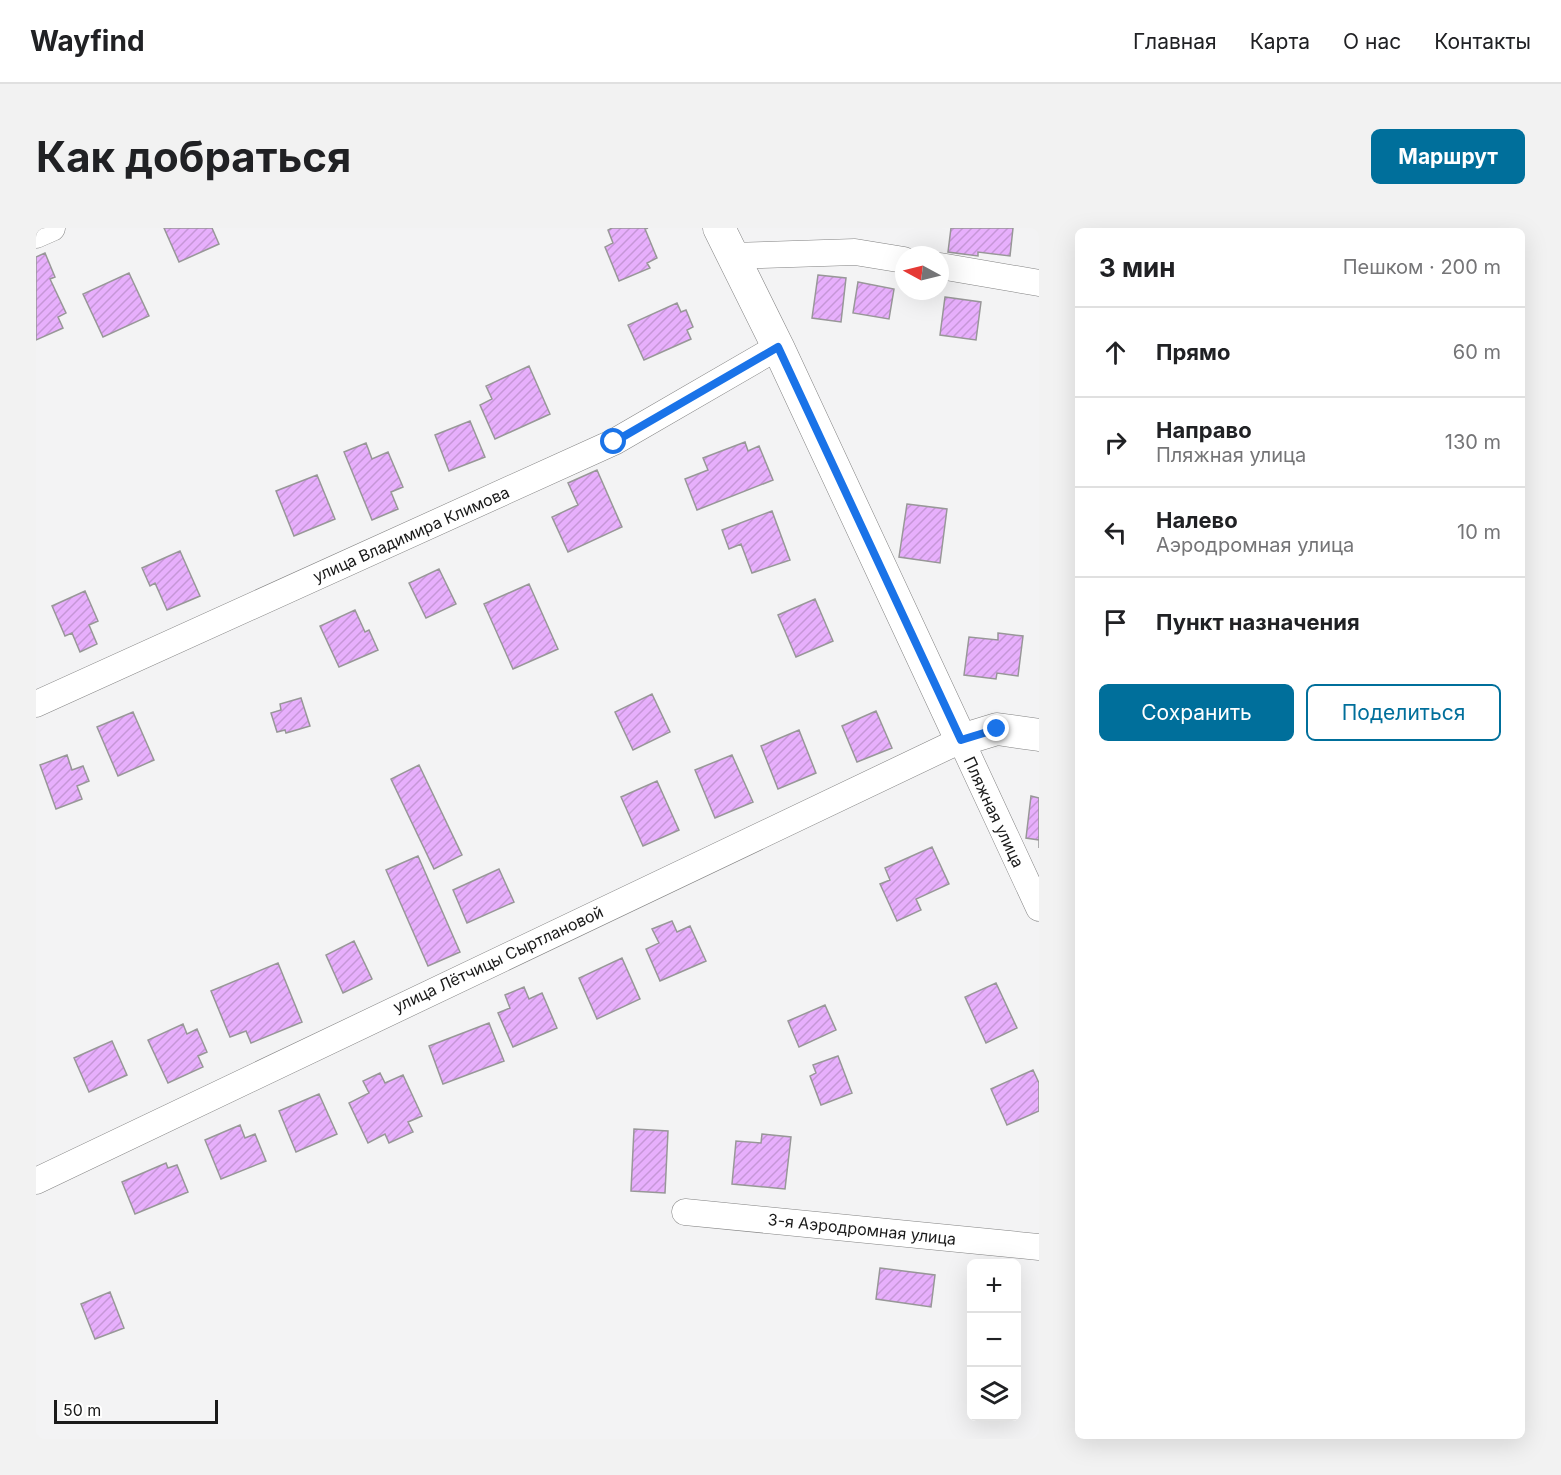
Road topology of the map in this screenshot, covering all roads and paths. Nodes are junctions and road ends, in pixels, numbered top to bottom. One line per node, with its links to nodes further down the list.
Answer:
1 (52, 228): 3 (street)
2 (719, 228): 4 (street, Пляжная улица)
3 (36, 235)
4 (732, 256): 5 (street); 8 (street, Пляжная улица)
5 (895, 259)
6 (949, 268): 7 (street)
7 (1039, 283)
8 (778, 347): 9 (street, улица Владимира Климова); 11 (street, Пляжная улица)
9 (36, 704)
10 (1039, 735): 11 (street)
11 (961, 740): 12 (street, Пляжная улица); 13 (street, улица Лётчицы Сыртлановой)
12 (1039, 908)
13 (36, 1181)
14 (685, 1212): 15 (street, 3-я Аэродромная улица)
15 (1039, 1247)

